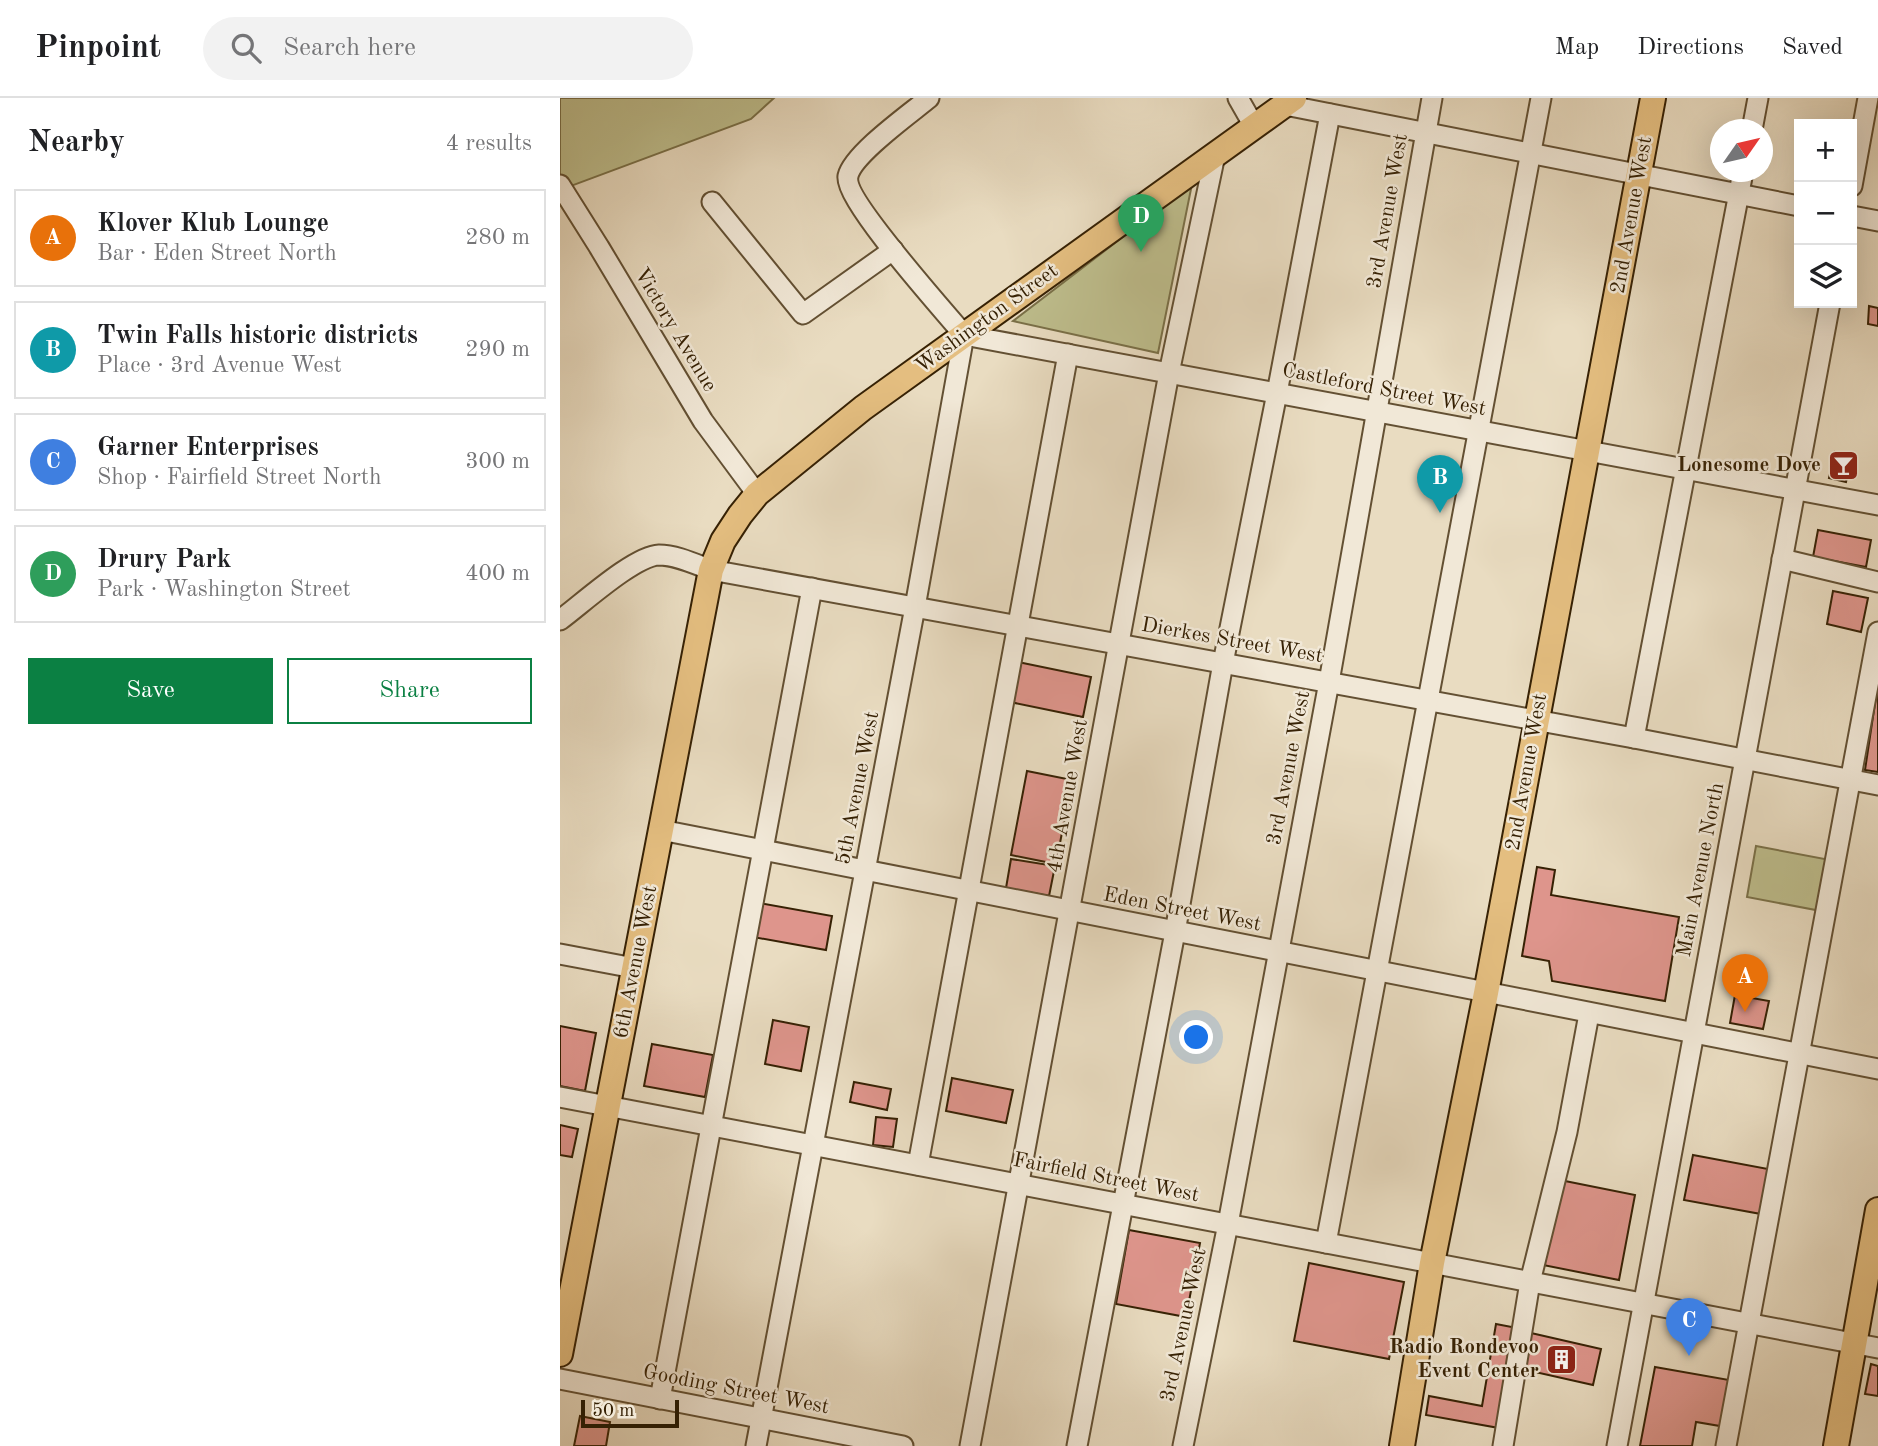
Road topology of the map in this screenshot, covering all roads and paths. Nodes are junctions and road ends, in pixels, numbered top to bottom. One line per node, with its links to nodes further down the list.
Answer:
1 (929, 98): 24 (street)
2 (1238, 98): 11 (street)
3 (1432, 98): 12 (street, 3rd Avenue West)
4 (1541, 98): 13 (street)
5 (1653, 98): 15 (main road, 2nd Avenue West)
6 (1758, 98): 10 (street)
7 (1868, 98): 17 (street)
8 (1289, 101): 9 (street); 11 (main road, Washington Street)
9 (1329, 114): 12 (street); 29 (street)
10 (1754, 119)
11 (1254, 126): 14 (main road, Washington Street)
12 (1425, 132): 13 (street); 30 (street, 3rd Avenue West)
13 (1531, 153): 15 (street); 31 (street)
14 (1215, 155): 26 (main road, Washington Street); 28 (street, 4th Avenue West)
15 (1639, 174): 19 (street); 32 (main road, 2nd Avenue West)
16 (1741, 182): 19 (street)
17 (1853, 182)
18 (560, 185): 35 (street, Victory Avenue)
19 (1739, 194): 21 (street); 33 (street)
20 (712, 202): 24 (street)
21 (1794, 205)
22 (1857, 217): 23 (street)
23 (1878, 221)
24 (893, 250): 26 (street)
25 (1829, 308): 34 (street, Main Avenue North)
26 (964, 335): 27 (street, Castleford Street West); 35 (main road, Washington Street); 41 (street, 5th Avenue West)
27 (1068, 354): 28 (street, Castleford Street West); 43 (street)
28 (1169, 373): 29 (street, Castleford Street West); 45 (street, 4th Avenue West)
29 (1277, 393): 30 (street, Castleford Street West); 46 (street)
30 (1377, 411): 31 (street, Castleford Street West); 47 (street, 3rd Avenue West)
31 (1479, 431): 32 (street, Castleford Street West); 48 (street)
32 (1588, 451): 33 (street, Castleford Street West); 49 (main road, 2nd Avenue West)
33 (1686, 469): 34 (street, Castleford Street West); 50 (street)
34 (1795, 490): 36 (street, Castleford Street West); 37 (street, Main Avenue North)
35 (757, 494): 38 (main road, Washington Street)
36 (1878, 505)
37 (1782, 559): 39 (street); 51 (street, Main Avenue North)
38 (711, 570): 40 (street, Dierkes Street West); 42 (street, Dierkes Street West); 54 (main road, 6th Avenue West)
39 (1878, 582)
40 (812, 588): 41 (street, Dierkes Street West); 55 (street)
41 (915, 607): 43 (street, Dierkes Street West); 56 (street, 5th Avenue West)
42 (560, 620)
43 (1018, 626): 45 (street, Dierkes Street West); 57 (street)
44 (1878, 632): 52 (street)
45 (1119, 644): 46 (street, Dierkes Street West); 58 (street, 4th Avenue West)
46 (1223, 663): 47 (street, Dierkes Street West); 59 (street)
47 (1329, 682): 48 (street, Dierkes Street West); 60 (street, 3rd Avenue West)
48 (1429, 700): 49 (street, Dierkes Street West); 63 (street)
49 (1537, 720): 50 (street, Dierkes Street West); 64 (main road, 2nd Avenue West)
50 (1634, 738): 51 (street, Dierkes Street West)
51 (1745, 760): 52 (street, Dierkes Street West); 66 (street, Main Avenue North)
52 (1850, 780): 53 (street, Dierkes Street West); 67 (street)
53 (1878, 785)
54 (661, 830): 55 (street, Eden Street West); 62 (main road, 6th Avenue West)
55 (763, 851): 56 (street, Eden Street West); 71 (street)
56 (866, 871): 57 (street, Eden Street West); 72 (street, 5th Avenue West)
57 (969, 891): 58 (street, Eden Street West); 73 (street)
58 (1071, 911): 59 (street, Eden Street West); 74 (street, 4th Avenue West)
59 (1175, 932): 60 (street, Eden Street West); 75 (street)
60 (1277, 952): 63 (street, Eden Street West); 77 (street, 3rd Avenue West)
61 (560, 954): 62 (street)
62 (634, 968): 70 (main road, 6th Avenue West)
63 (1377, 972): 64 (street, Eden Street West); 78 (street)
64 (1486, 993): 65 (street, Eden Street West); 79 (main road, 2nd Avenue West)
65 (1590, 1014): 66 (street, Eden Street West); 80 (street)
66 (1693, 1034): 67 (street, Eden Street West); 81 (street, Main Avenue North)
67 (1799, 1054): 68 (street, Eden Street West); 82 (street)
68 (1878, 1069)
69 (560, 1097): 70 (street, Fairfield Street West)
70 (608, 1106): 71 (street, Fairfield Street West); 85 (main road, 6th Avenue West)
71 (711, 1126): 72 (street, Fairfield Street West); 87 (street)
72 (813, 1145): 73 (street, Fairfield Street West); 88 (street, 5th Avenue West)
73 (918, 1165): 74 (street, Fairfield Street West)
74 (1019, 1185): 75 (street, Fairfield Street West); 92 (street, 4th Avenue West)
75 (1123, 1204): 77 (street, Fairfield Street West); 93 (street)
76 (1878, 1210): 83 (main road)
77 (1228, 1224): 78 (street, Fairfield Street West); 94 (street, 3rd Avenue West)
78 (1326, 1243): 79 (street, Fairfield Street West)
79 (1432, 1263): 80 (street, Fairfield Street West); 95 (main road, 2nd Avenue West)
80 (1530, 1282): 81 (street, Fairfield Street West); 96 (street)
81 (1643, 1304): 82 (street, Fairfield Street West); 97 (street, Main Avenue North)
82 (1749, 1323): 83 (street, Fairfield Street West); 98 (street)
83 (1853, 1343): 84 (street, Fairfield Street West); 99 (main road)
84 (1878, 1348)
85 (560, 1354)
86 (560, 1379): 87 (street, Gooding Street West)
87 (660, 1399): 88 (street, Gooding Street West)
88 (762, 1418): 89 (street, Gooding Street West); 90 (street, 5th Avenue West)
89 (862, 1442): 91 (street, Gooding Street West)
90 (756, 1446)
91 (904, 1446)
92 (970, 1446)
93 (1077, 1446)
94 (1182, 1446)
95 (1402, 1446)
96 (1503, 1446)
97 (1617, 1446)
98 (1726, 1446)
99 (1836, 1446)

